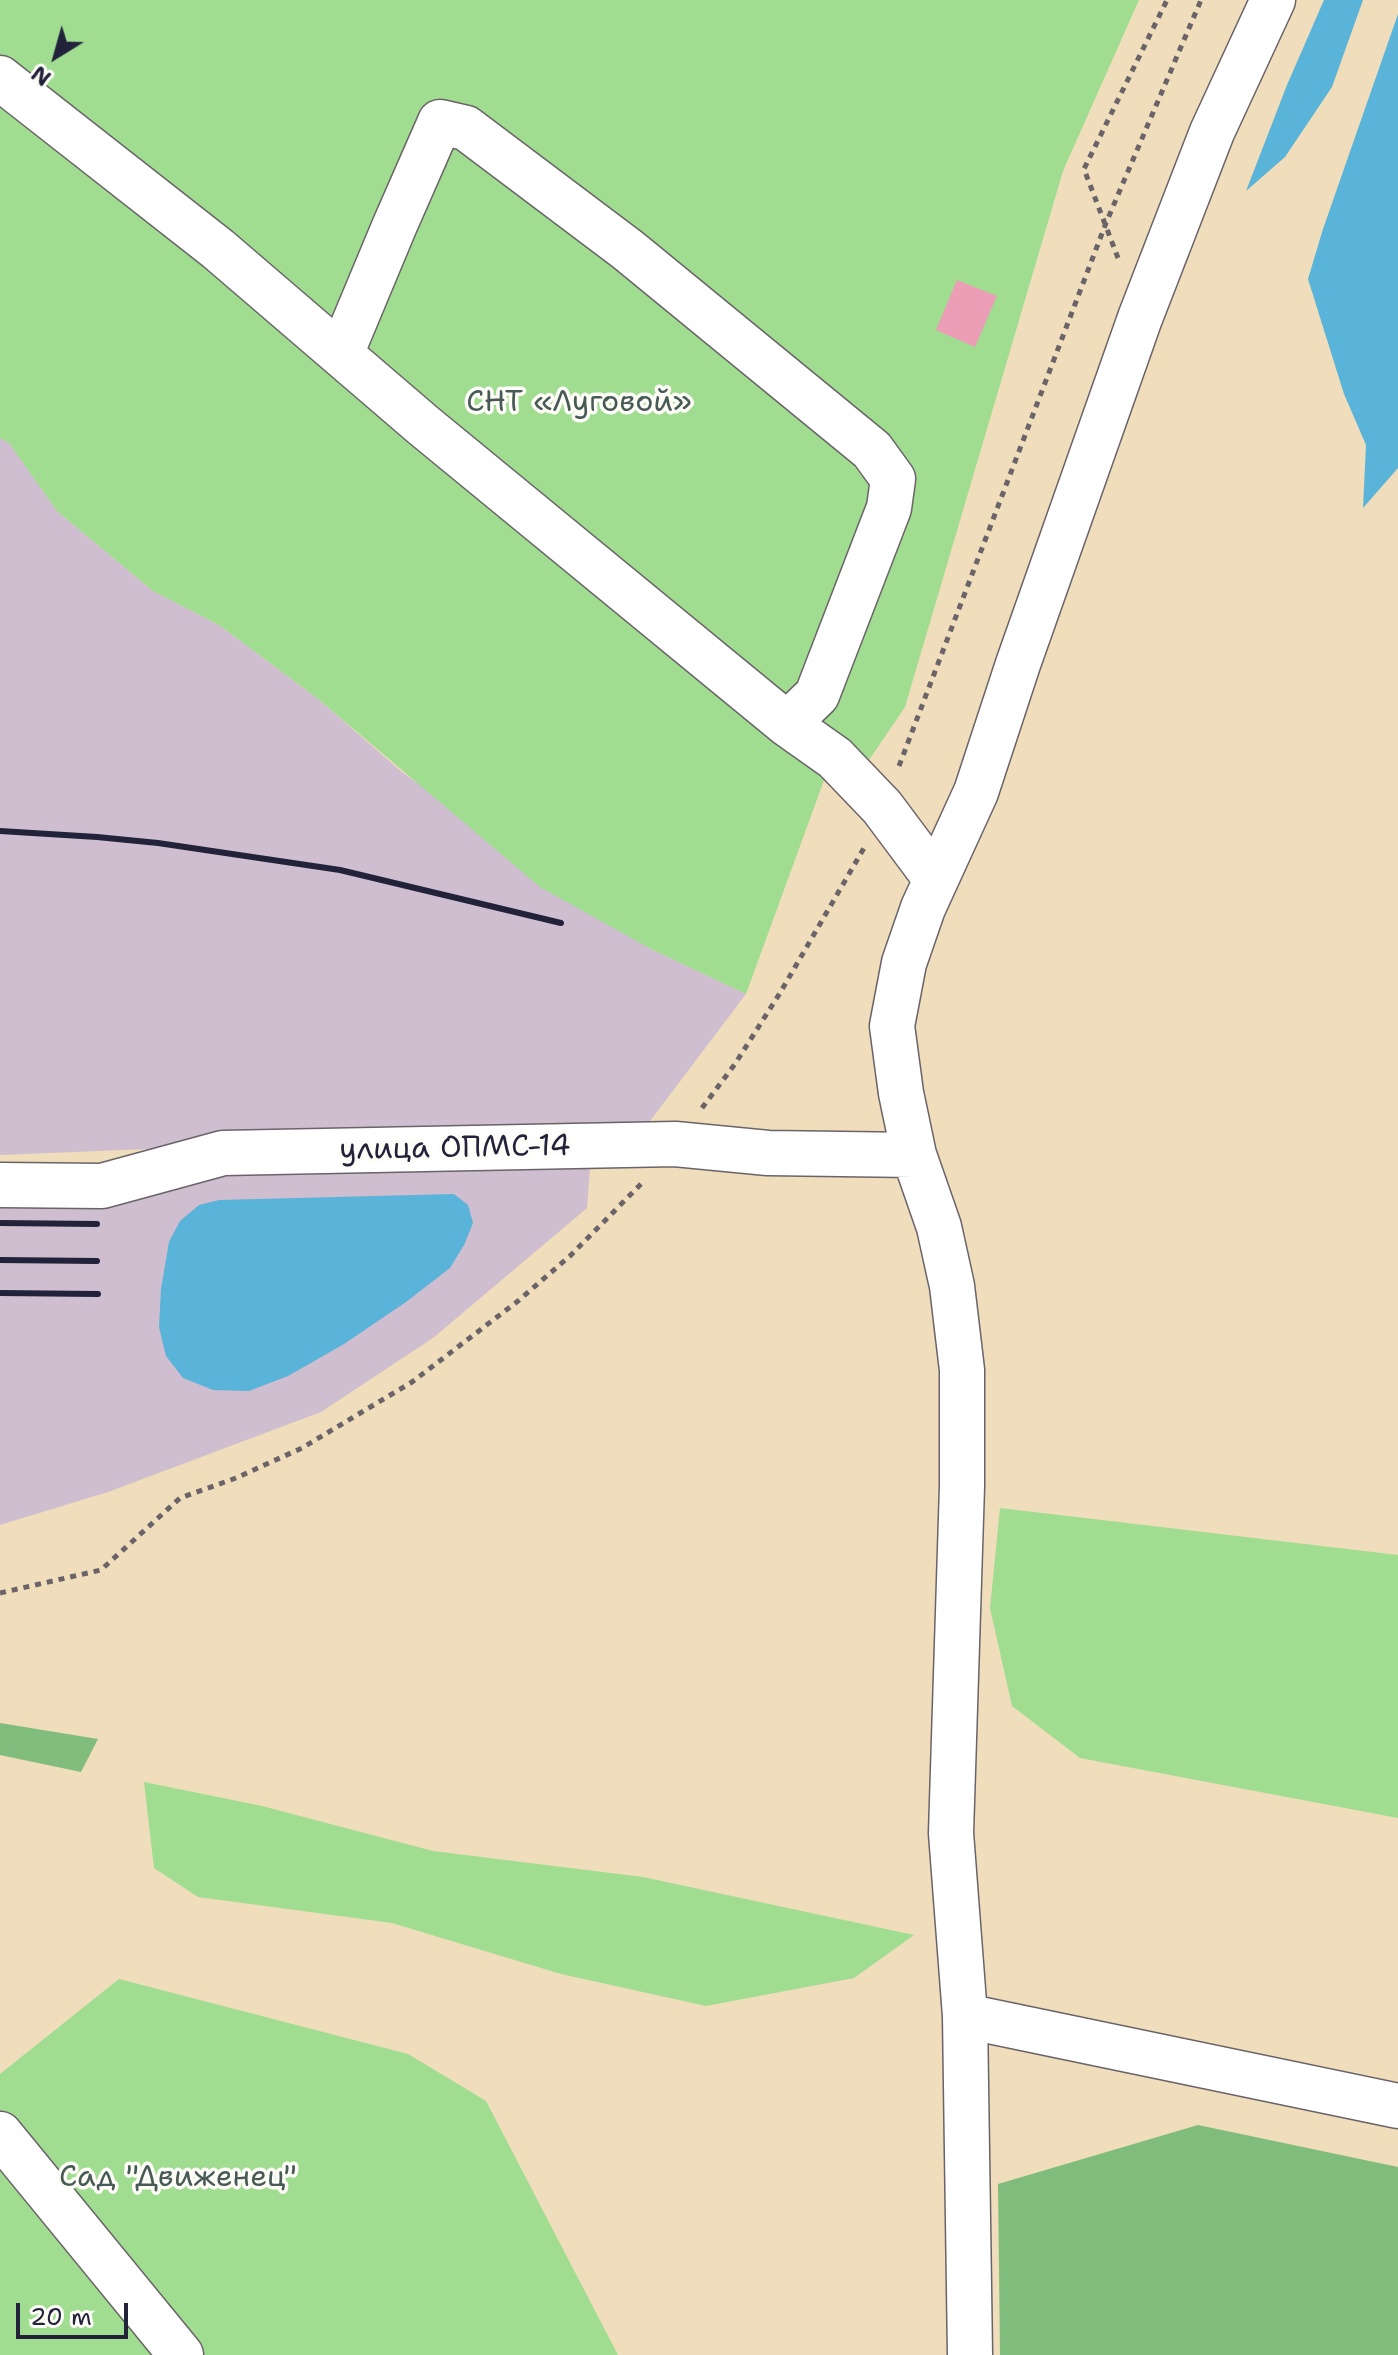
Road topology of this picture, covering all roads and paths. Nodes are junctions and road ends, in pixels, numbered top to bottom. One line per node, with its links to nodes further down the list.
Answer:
1 (1167, 0): 5 (path)
2 (1201, 0): 5 (path)
3 (1273, 0): 6 (street)
4 (0, 78): 7 (street)
5 (1106, 223): 6 (path); 9 (path)
6 (1140, 318): 10 (street)
7 (341, 354): 8 (street); 8 (street)
8 (787, 724): 9 (street)
9 (882, 807): 10 (street); 11 (path)
10 (935, 878): 12 (street)
11 (675, 1144): 12 (street, улица ОПМС-14); 13 (street, улица ОПМС-14); 14 (path)
12 (914, 1155): 15 (street)
13 (0, 1185)
14 (0, 1593)
15 (965, 2016): 16 (street); 19 (street)
16 (1398, 2106)
17 (0, 2134): 18 (street)
18 (181, 2355)
19 (970, 2355)

